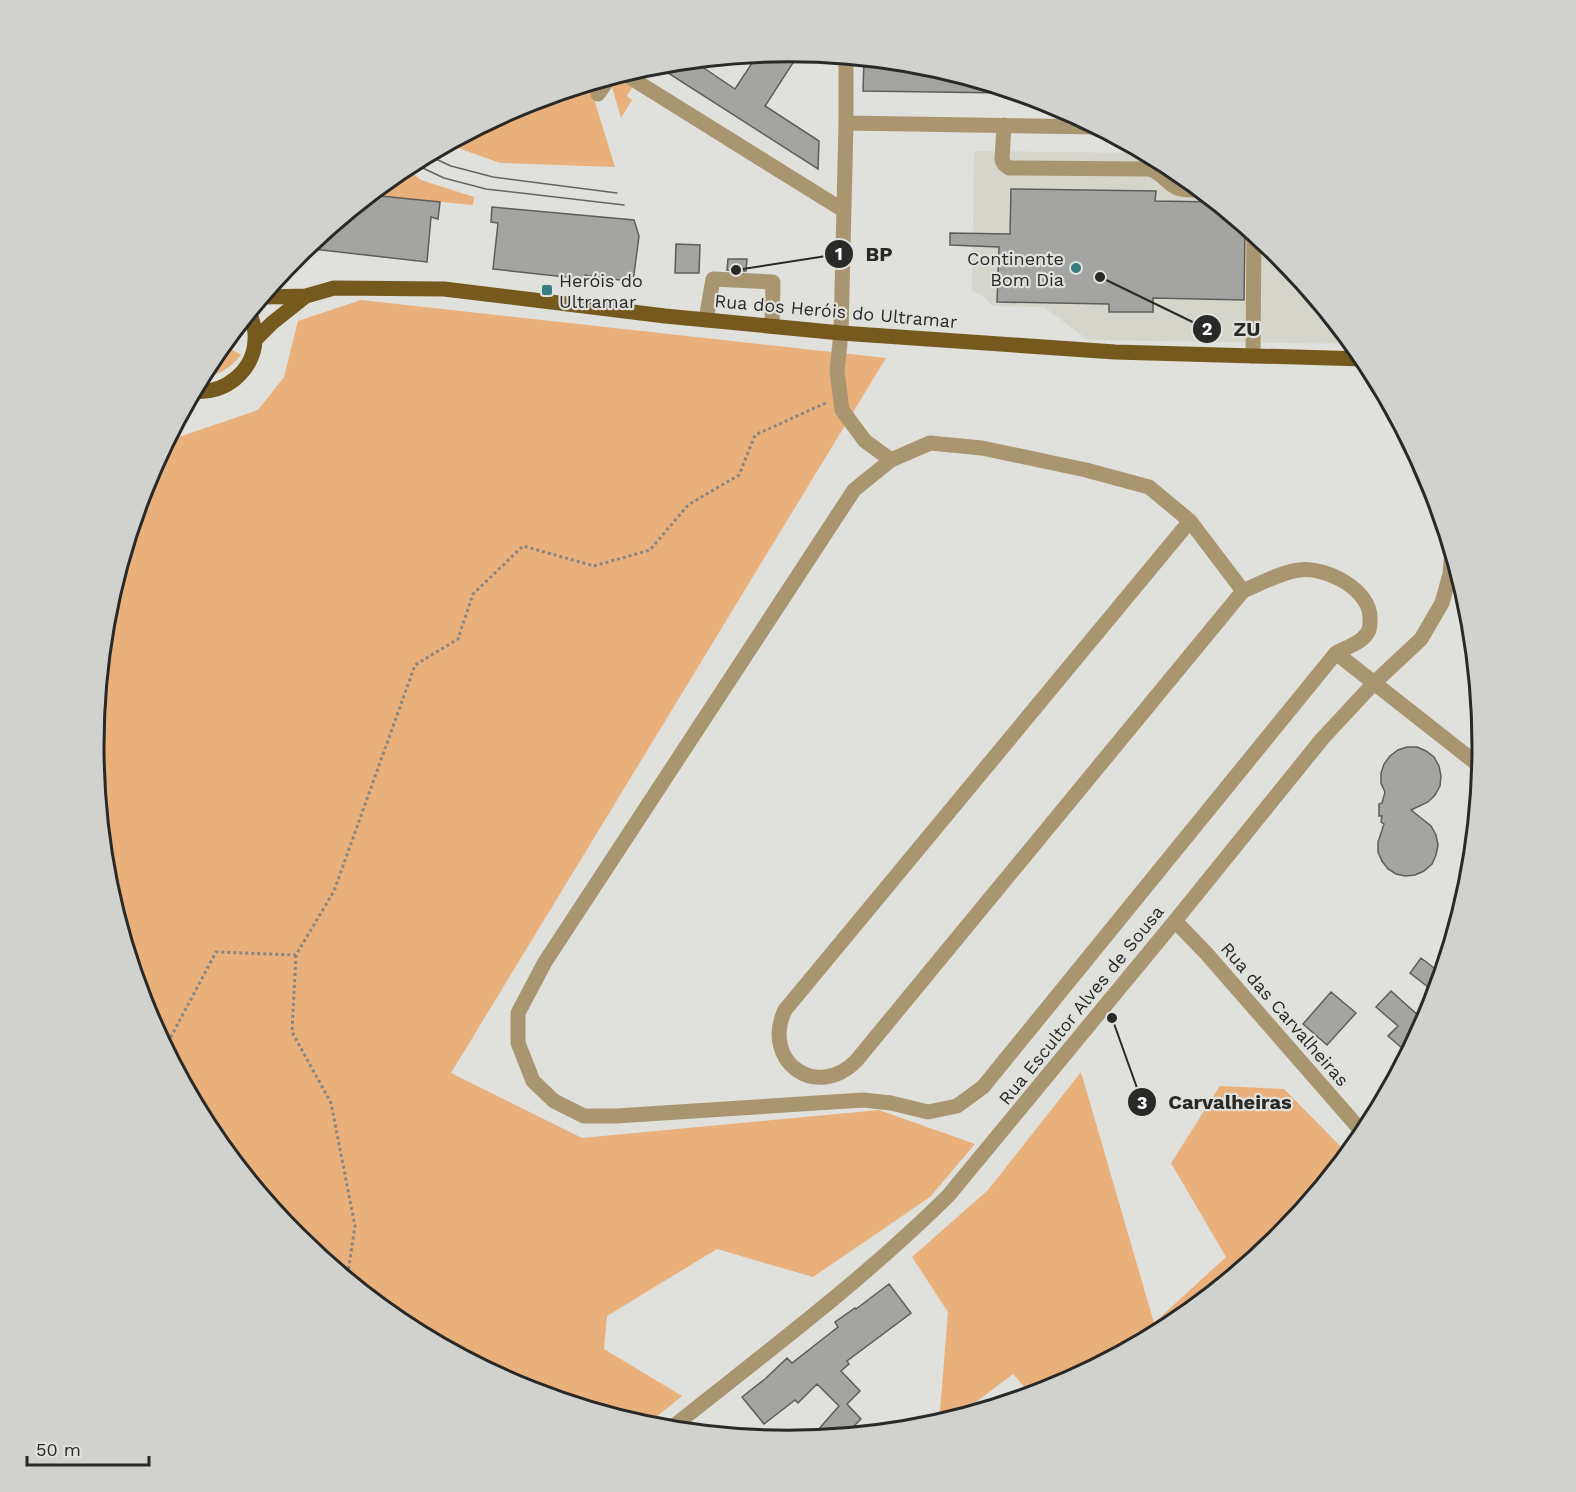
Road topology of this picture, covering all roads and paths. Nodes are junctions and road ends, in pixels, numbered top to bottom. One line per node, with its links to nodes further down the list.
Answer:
1 (846, 64): 5 (street)
2 (634, 80): 9 (street)
3 (603, 88): 4 (street)
4 (598, 94)
5 (846, 123): 6 (street); 9 (street)
6 (1004, 125): 7 (street); 8 (street)
7 (1079, 127)
8 (1185, 189)
9 (843, 210): 16 (street)
10 (1258, 249): 18 (street)
11 (306, 296): 12 (main road, Rua dos Heróis do Ultramar); 14 (main road, Rua dos Heróis do Ultramar); 17 (main road, Rua dos Heróis do Ultramar)
12 (272, 297)
13 (252, 320): 17 (main road)
14 (706, 320): 15 (main road, Rua dos Heróis do Ultramar); 15 (street)
15 (772, 326): 16 (main road, Rua dos Heróis do Ultramar)
16 (841, 333): 18 (main road, Rua dos Heróis do Ultramar); 21 (street)
17 (255, 340): 20 (main road)
18 (1253, 356): 19 (main road, Rua dos Heróis do Ultramar)
19 (1352, 359)
20 (204, 391)
21 (840, 397): 22 (street); 30 (path)
22 (891, 460): 23 (street); 26 (street)
23 (1190, 520): 25 (street); 25 (street)
24 (1450, 573): 27 (street, Rua Escultor Alves de Sousa)
25 (1243, 591): 26 (street)
26 (1336, 653): 27 (street)
27 (1374, 683): 28 (street); 29 (street, Rua Escultor Alves de Sousa)
28 (1472, 760)
29 (1175, 921): 32 (street, Rua das Carvalheiras); 34 (street, Rua Escultor Alves de Sousa)
30 (296, 955): 31 (path); 33 (path)
31 (170, 1039)
32 (1357, 1125)
33 (348, 1270)
34 (679, 1422)

